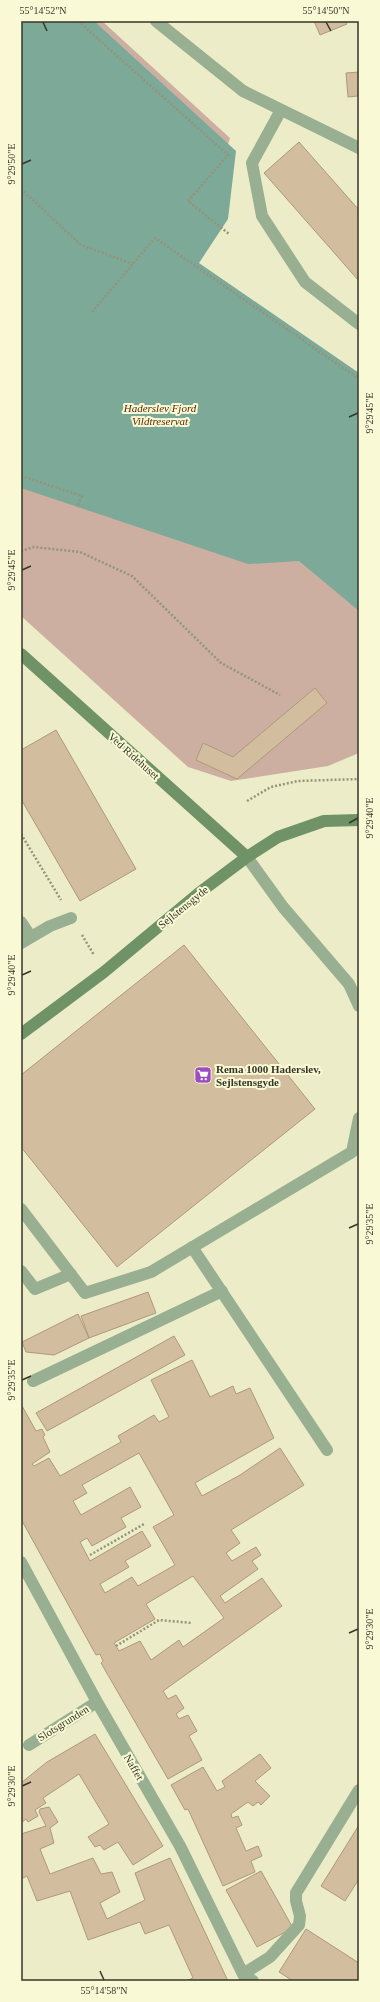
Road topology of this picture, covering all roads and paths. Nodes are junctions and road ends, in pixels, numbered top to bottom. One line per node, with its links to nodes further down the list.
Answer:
1 (78, 21): 6 (path)
2 (156, 21): 3 (street)
3 (281, 110): 4 (street); 9 (street)
4 (359, 148)
5 (21, 189): 7 (path)
6 (229, 234)
7 (133, 264): 8 (path); 10 (path)
8 (92, 312)
9 (359, 324)
10 (359, 379)
11 (21, 476): 12 (path)
12 (77, 507)
13 (21, 551): 15 (path)
14 (21, 654): 19 (street, Ved Ridehuset)
15 (280, 695)
16 (359, 779): 17 (path)
17 (247, 801)
18 (359, 820): 19 (street, Sejlstensgyde)
19 (247, 857): 23 (street); 24 (street, Sejlstensgyde)
20 (72, 918): 22 (street)
21 (21, 922): 22 (street)
22 (26, 940)
23 (359, 1006)
24 (22, 1031)
25 (359, 1118): 27 (street)
26 (21, 1208): 29 (street)
27 (192, 1247): 29 (street); 30 (street)
28 (21, 1271): 29 (street)
29 (71, 1274)
30 (222, 1291): 31 (street); 32 (street)
31 (33, 1381)
32 (327, 1450)
33 (144, 1524): 34 (path)
34 (90, 1554)
35 (21, 1562): 38 (street, Naffet)
36 (192, 1623): 37 (path)
37 (116, 1646)
38 (97, 1702): 39 (street, Slotsgrunden); 41 (street, Naffet)
39 (29, 1745)
40 (359, 1790): 41 (street, Naffet)
41 (248, 1979)

